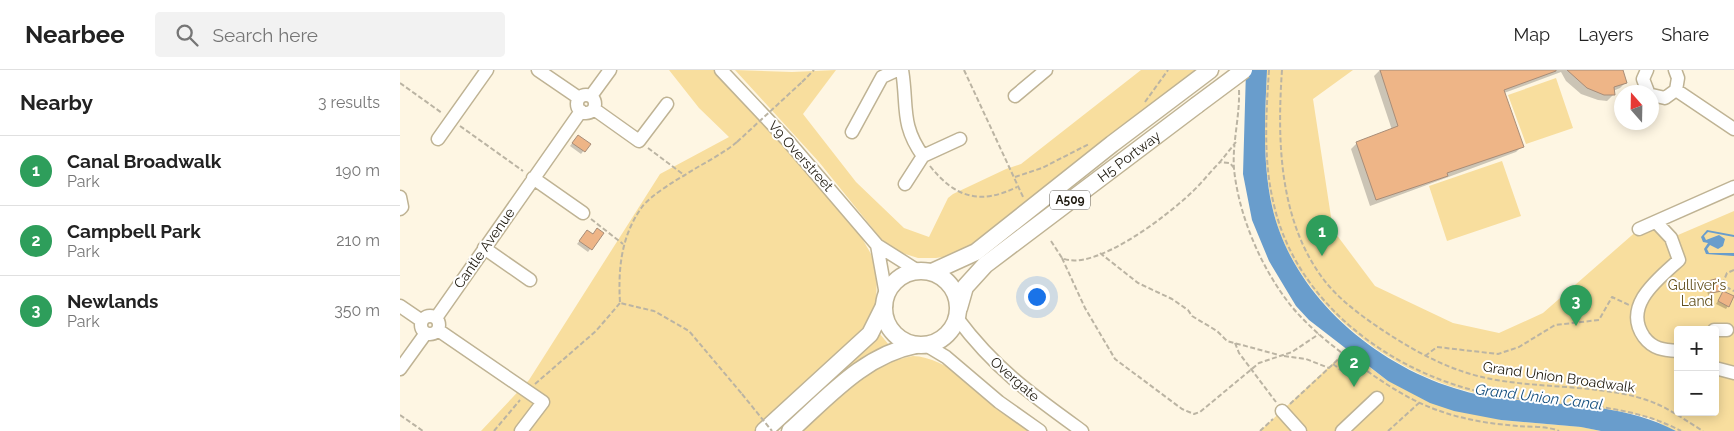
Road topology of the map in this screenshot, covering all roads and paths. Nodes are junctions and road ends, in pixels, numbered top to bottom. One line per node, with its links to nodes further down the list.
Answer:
1 (487, 70): 27 (street)
2 (538, 70): 17 (street)
3 (610, 70): 25 (street, Cantle Avenue)
4 (721, 70): 52 (street, V9 Overstreet)
5 (814, 70): 38 (path, bridge)
6 (897, 70): 29 (street)
7 (902, 70): 35 (street)
8 (964, 70): 39 (path)
9 (1046, 70): 22 (street)
10 (1168, 70): 24 (path)
11 (1210, 70): 57 (main road, H5 Portway / A509)
12 (1244, 70): 64 (main road, H5 Portway / A509, bridge)
13 (1269, 70): 102 (path)
14 (1282, 70): 74 (path, Grand Union Broadwalk)
15 (1647, 70): 19 (street)
16 (1675, 70): 21 (street)
17 (552, 74): 25 (street)
18 (400, 83): 27 (path)
19 (1645, 85)
20 (1239, 89): 32 (path)
21 (1676, 90): 23 (street); 28 (street)
22 (1015, 96)
23 (1659, 97)
24 (1153, 100)
25 (586, 104): 33 (street); 40 (street, Cantle Avenue)
26 (667, 104): 33 (street)
27 (451, 120): 30 (street); 40 (path)
28 (1734, 129)
29 (852, 132)
30 (438, 139)
31 (960, 139): 35 (street)
32 (1236, 141): 36 (path); 37 (path)
33 (639, 142): 38 (path)
34 (1090, 144): 39 (path)
35 (923, 156): 41 (street); 42 (path)
36 (1220, 162): 37 (path); 54 (path)
37 (1234, 168): 68 (path)
38 (684, 175): 51 (path)
39 (1016, 177): 42 (path)
40 (533, 178): 47 (street); 53 (street, Cantle Avenue)
41 (905, 184)
42 (1017, 187): 45 (path)
43 (1734, 187): 48 (street)
44 (400, 196): 46 (street)
45 (1025, 200)
46 (400, 210)
47 (583, 213): 51 (path)
48 (1656, 222): 49 (street); 63 (street)
49 (1639, 230)
50 (1051, 241): 55 (path)
51 (624, 244): 61 (path)
52 (877, 245): 57 (street, V9 Overstreet); 60 (street)
53 (484, 248): 58 (street); 65 (street, Cantle Avenue)
54 (1100, 253): 55 (path); 69 (path)
55 (1062, 258): 78 (path)
56 (1734, 270): 59 (path)
57 (925, 272): 60 (main road, A509); 64 (main road)
58 (530, 280)
59 (1734, 291)
60 (885, 300): 70 (main road); 91 (main road, A509)
61 (620, 303): 82 (path); 92 (path, bridge)
62 (400, 306): 65 (street)
63 (1638, 309): 71 (street); 74 (path)
64 (958, 313): 70 (main road, A509); 95 (street, Overgate)
65 (433, 327): 77 (street, Cantle Avenue); 82 (street)
66 (1719, 330): 67 (street)
67 (1727, 330)
68 (1319, 334): 72 (path); 73 (path)
69 (1235, 343): 73 (path); 78 (path)
70 (921, 345): 93 (main road, A509); 94 (street, Overgate)
71 (1674, 351)
72 (1344, 354): 75 (path); 84 (path)
73 (1282, 356): 76 (path); 78 (path)
74 (1425, 356): 103 (path, Grand Union Broadwalk)
75 (1333, 364): 76 (path); 80 (path)
76 (1329, 368): 85 (path)
77 (400, 369)
78 (1252, 369): 85 (path)
79 (1719, 369): 81 (street)
80 (1342, 371)
81 (1734, 373)
82 (527, 391): 89 (path); 90 (street)
83 (1377, 398): 98 (street)
84 (1419, 403): 87 (path); 99 (path)
85 (1282, 411): 96 (path); 97 (street)
86 (400, 415): 88 (path)
87 (1517, 426): 100 (path); 101 (path)
88 (422, 431)
89 (494, 431)
90 (521, 431)
91 (764, 431)
92 (772, 431)
93 (790, 431)
94 (1040, 431)
95 (1082, 431)
96 (1260, 431)
97 (1300, 431)
98 (1342, 431)
99 (1388, 431)
100 (1517, 431)
101 (1559, 431)
102 (1681, 431)
103 (1703, 431)

